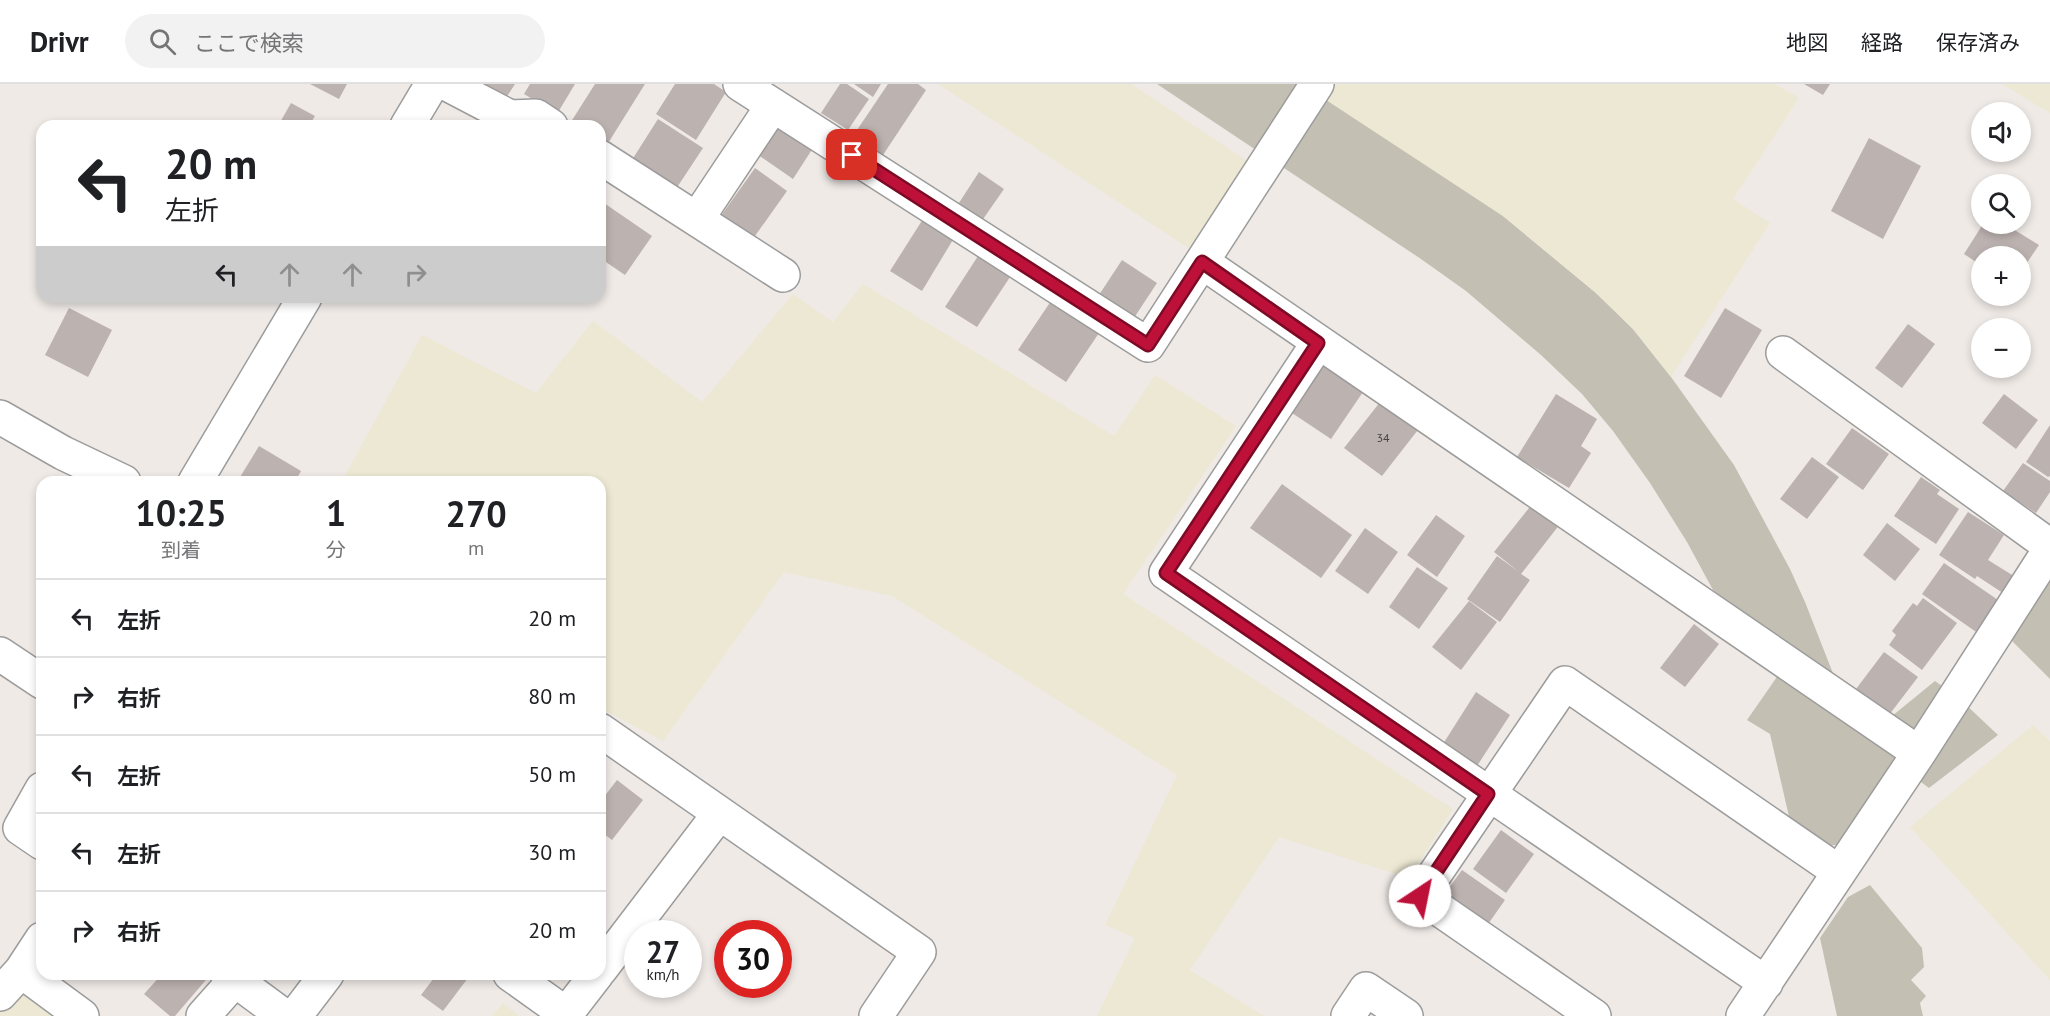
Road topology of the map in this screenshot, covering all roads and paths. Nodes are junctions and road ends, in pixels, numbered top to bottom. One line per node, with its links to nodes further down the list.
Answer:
1 (432, 84): 6 (street)
2 (447, 84): 7 (street)
3 (740, 84): 5 (street)
4 (1317, 84): 10 (street)
5 (773, 105): 9 (street); 10 (street)
6 (411, 120)
7 (542, 120)
8 (606, 161): 9 (street)
9 (697, 219): 11 (street)
10 (1202, 262): 13 (street)
11 (783, 275)
12 (301, 303): 17 (street)
13 (1318, 343): 22 (street); 23 (street)
14 (1784, 353): 18 (street)
15 (0, 417): 16 (street)
16 (111, 476)
17 (199, 476)
18 (2050, 548): 22 (street)
19 (0, 654): 20 (street)
20 (36, 678)
21 (606, 734): 25 (street)
22 (1919, 753): 27 (street)
23 (1488, 794): 27 (street); 36 (street); 44 (street)
24 (36, 800): 26 (street)
25 (719, 814): 29 (street); 41 (street)
26 (36, 839)
27 (1839, 872): 36 (street)
28 (36, 948): 35 (street)
29 (606, 963)
30 (229, 980): 38 (street)
31 (235, 980): 39 (street)
32 (322, 980): 40 (street)
33 (518, 980): 34 (street)
34 (593, 980)
35 (11, 983): 37 (street)
36 (1766, 983): 45 (street)
37 (82, 1016)
38 (203, 1016)
39 (284, 1016)
40 (295, 1016)
41 (876, 1016)
42 (1348, 1016): 43 (street)
43 (1406, 1016)
44 (1594, 1016)
45 (1743, 1016)

